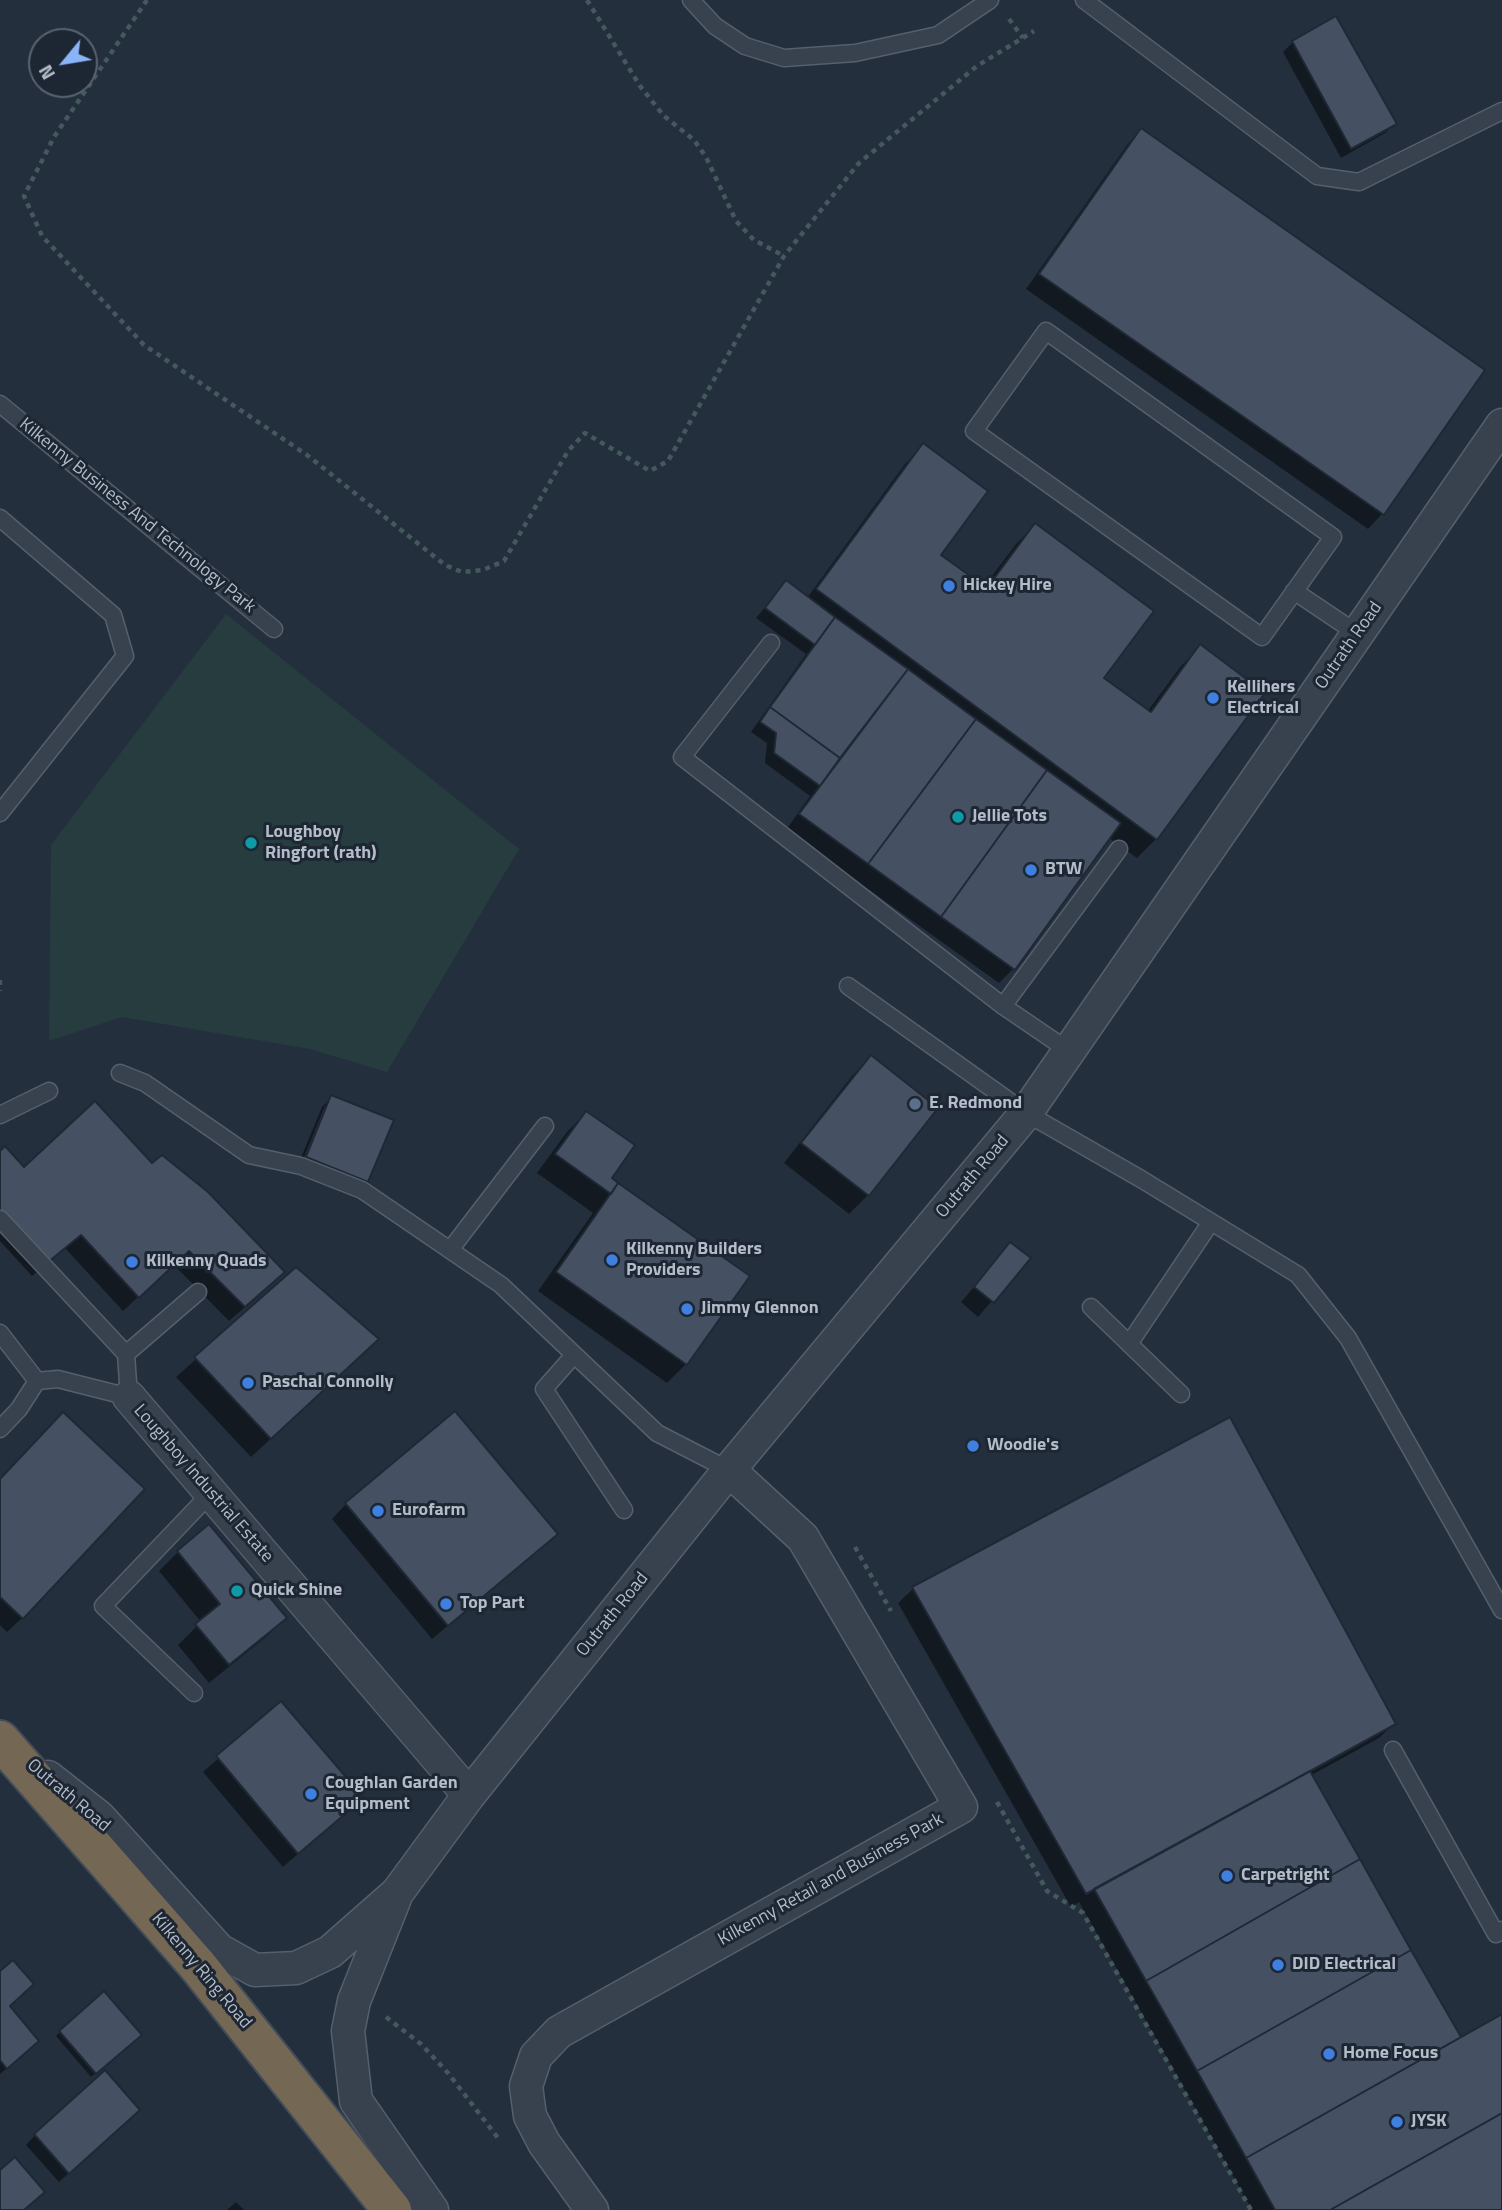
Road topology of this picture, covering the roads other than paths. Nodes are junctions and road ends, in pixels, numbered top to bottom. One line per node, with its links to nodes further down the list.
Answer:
1 (691, 0): 2 (lane)
2 (990, 0)
3 (1084, 0): 4 (lane)
4 (1502, 111)
5 (0, 404): 9 (lane, Kilkenny Business And Technology Park)
6 (1502, 425): 10 (street, Outrath Road)
7 (0, 518): 12 (lane)
8 (1294, 591): 8 (lane); 10 (lane)
9 (274, 629)
10 (1358, 634): 16 (street, Outrath Road)
11 (771, 643): 15 (lane)
12 (0, 813)
13 (1119, 849): 15 (lane)
14 (848, 986): 19 (lane)
15 (1003, 1006): 16 (lane)
16 (1069, 1051): 19 (street, Outrath Road)
17 (120, 1073): 24 (lane)
18 (49, 1091): 20 (lane)
19 (1026, 1113): 23 (lane); 35 (street, Outrath Road)
20 (0, 1115)
21 (545, 1126): 24 (lane)
22 (0, 1219): 29 (lane)
23 (1211, 1222): 28 (lane); 38 (lane)
24 (450, 1250): 30 (lane)
25 (198, 1292): 29 (lane)
26 (1091, 1307): 28 (lane)
27 (0, 1333): 31 (lane)
28 (1129, 1344): 32 (lane)
29 (126, 1354): 33 (lane)
30 (574, 1355): 35 (lane); 37 (lane)
31 (37, 1381): 33 (lane); 34 (lane)
32 (1181, 1394)
33 (129, 1397): 36 (street, Loughboy Industrial Estate)
34 (0, 1429)
35 (729, 1470): 42 (street, Outrath Road); 47 (street, Kilkenny Retail and Business Park)
36 (211, 1493): 39 (lane); 42 (street, Loughboy Industrial Estate)
37 (624, 1510)
38 (1502, 1610)
39 (194, 1693)
40 (0, 1740): 43 (street, Outrath Road); 45 (highway, Kilkenny Ring Road)
41 (1393, 1750): 44 (lane)
42 (469, 1795): 43 (street, Outrath Road)
43 (397, 1893): 46 (street, Outrath Road)
44 (1502, 1930)
45 (392, 2210)
46 (432, 2210)
47 (592, 2210)

